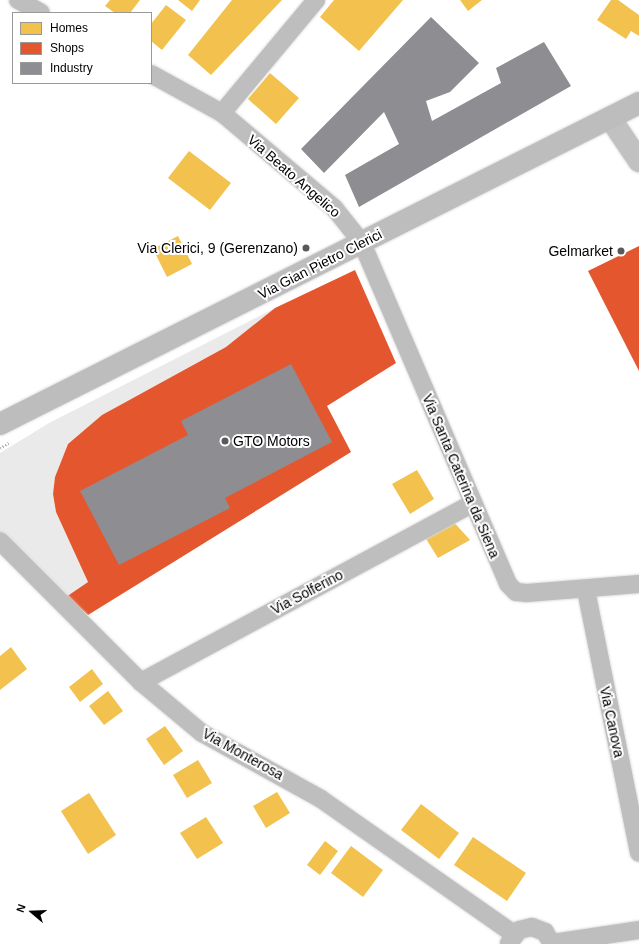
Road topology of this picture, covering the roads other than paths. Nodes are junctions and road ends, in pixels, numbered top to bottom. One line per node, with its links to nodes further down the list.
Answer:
1 (18, 0): 3 (street)
2 (316, 0): 6 (street)
3 (39, 12)
4 (152, 75): 6 (street, Via Beato Angelico)
5 (639, 103): 7 (main road, Via Gian Pietro Clerici)
6 (222, 112): 9 (street, Via Beato Angelico)
7 (610, 118): 8 (street); 9 (main road, Via Gian Pietro Clerici)
8 (639, 161)
9 (362, 243): 10 (main road, Via Gian Pietro Clerici); 11 (street, Via Santa Caterina da Siena)
10 (0, 424)
11 (473, 503): 14 (street, Via Santa Caterina da Siena); 15 (street, Via Solferino)
12 (0, 541): 15 (street, Via Monterosa)
13 (639, 584): 14 (street, Via Santa Caterina da Siena)
14 (586, 590): 16 (street, Via Canova)
15 (141, 682): 18 (street, Via Monterosa)
16 (639, 853)
17 (639, 930): 19 (street)
18 (511, 939): 19 (street)
19 (552, 944)

